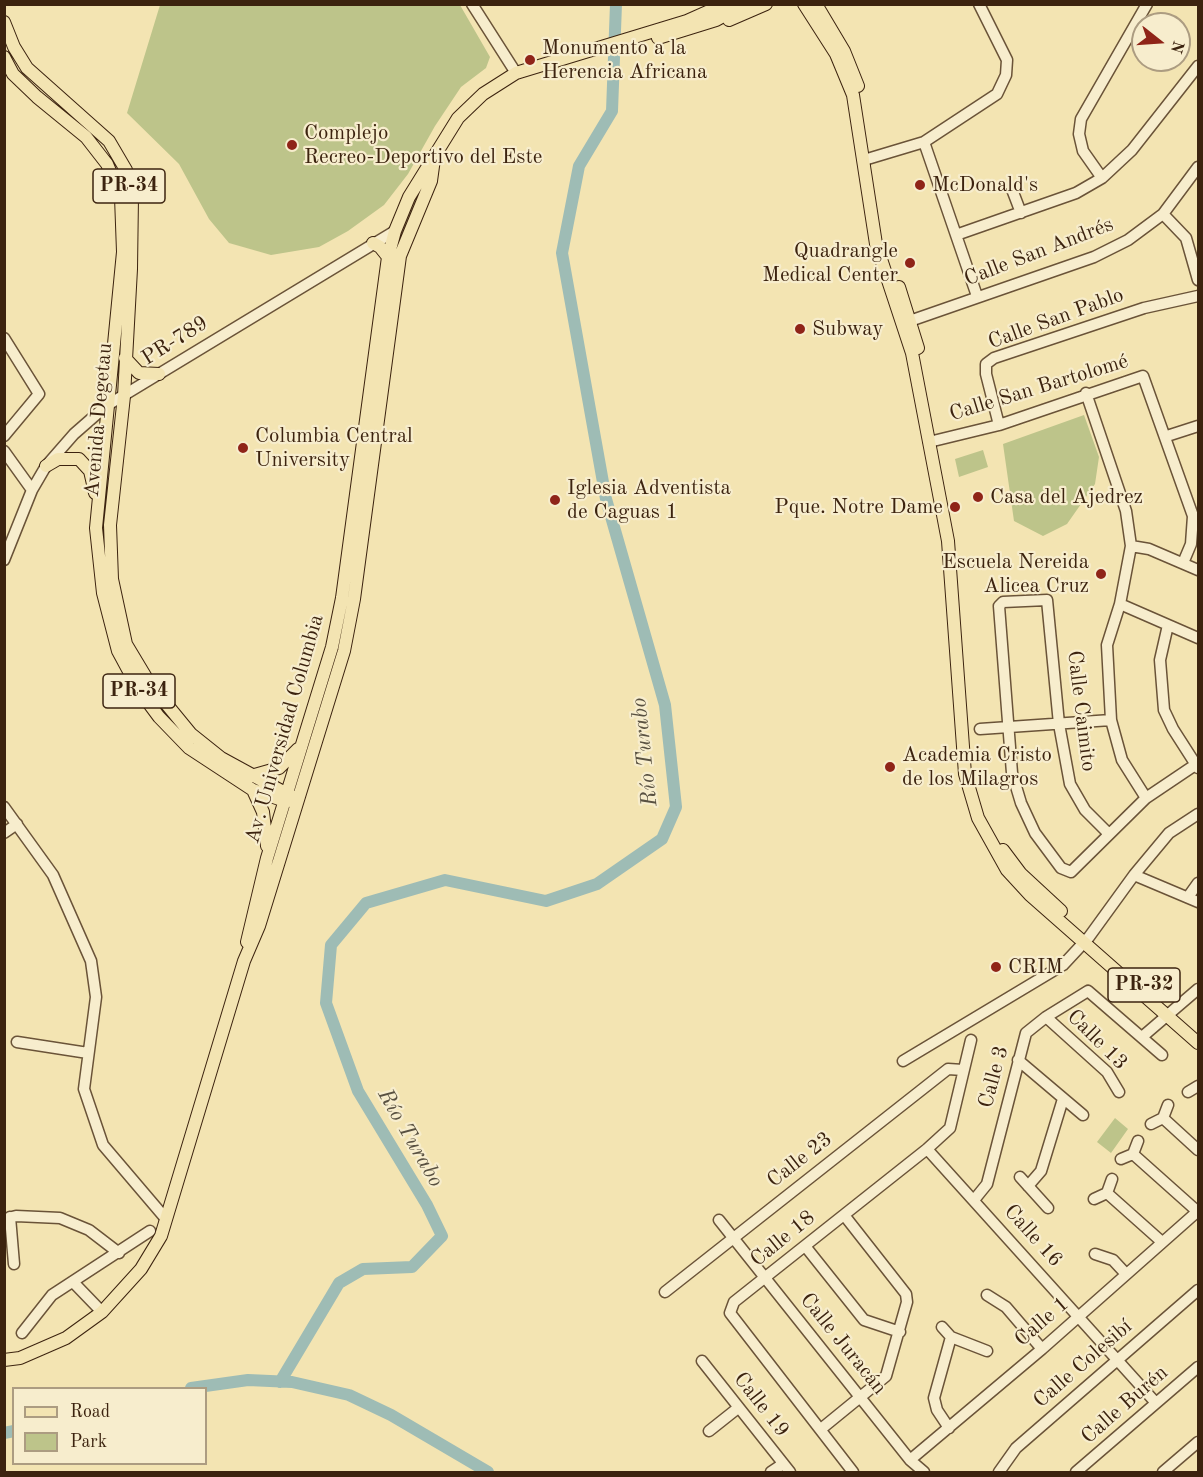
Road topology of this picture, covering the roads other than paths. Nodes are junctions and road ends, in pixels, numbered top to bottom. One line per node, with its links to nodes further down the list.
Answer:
1 (472, 4): 14 (street)
2 (725, 4): 11 (main road, Av. Universidad Columbia)
3 (745, 4): 9 (main road, Av. Universidad Columbia)
4 (766, 4): 9 (main road)
5 (794, 4): 8 (main road)
6 (979, 4): 15 (street)
7 (1148, 4): 19 (street)
8 (809, 7): 17 (main road, PR-32)
9 (716, 20): 11 (main road, Av. Universidad Columbia)
10 (4, 21): 35 (main road, Avenida Degetau / PR-34)
11 (636, 37): 14 (main road, Av. Universidad Columbia)
12 (4, 57): 39 (main road, Avenida Degetau / PR-34)
13 (1198, 66): 19 (street)
14 (516, 73): 16 (main road, Av. Universidad Columbia)
15 (924, 142): 17 (street); 25 (street)
16 (434, 159): 21 (main road, Av. Universidad Columbia); 24 (main road, Av. Universidad Columbia)
17 (867, 159): 33 (main road, PR-32)
18 (1198, 167): 23 (street, Calle San Andrés)
19 (1102, 178): 22 (street)
20 (1013, 192): 22 (street)
21 (425, 194): 24 (main road); 32 (main road, Av. Universidad Columbia)
22 (1021, 213): 25 (street)
23 (1162, 214): 28 (street); 30 (street, Calle San Andrés)
24 (395, 231): 26 (street, PR-789 / PR-789); 27 (main road, Av. Universidad Columbia); 32 (main road)
25 (956, 235): 30 (street)
26 (373, 243): 27 (main road); 36 (street, PR-789 / PR-789)
27 (388, 257): 40 (main road, Av. Universidad Columbia)
28 (1196, 261): 29 (street)
29 (1198, 280)
30 (977, 296): 33 (street, Calle San Andrés)
31 (1198, 296): 41 (street, Calle San Pablo)
32 (391, 321): 40 (main road, Av. Universidad Columbia)
33 (906, 323): 45 (main road, PR-32)
34 (4, 338): 43 (street)
35 (125, 358): 36 (main road); 38 (main road, Avenida Degetau / PR-34)
36 (159, 374): 38 (street, PR-789 / PR-789)
37 (1086, 393): 41 (street, Calle San Bartolomé); 44 (street, Calle San Bartolomé); 50 (street)
38 (124, 396): 39 (street, PR-789 / PR-789); 64 (main road, Avenida Degetau / PR-34)
39 (106, 406): 47 (street, PR-789 / PR-789); 49 (main road, Avenida Degetau / PR-34)
40 (373, 413): 57 (main road, Av. Universidad Columbia); 62 (main road, Av. Universidad Columbia)
41 (999, 425): 45 (street, Calle San Bartolomé)
42 (1198, 426): 44 (street)
43 (4, 436)
44 (1167, 436): 52 (street, Calle San Bartolomé)
45 (933, 441): 78 (main road, PR-32)
46 (4, 451): 48 (street)
47 (46, 466): 48 (street, PR-789 / PR-789); 49 (main road)
48 (32, 490): 51 (street, PR-789 / PR-789)
49 (98, 512): 65 (main road, Avenida Degetau / PR-34)
50 (1131, 546): 52 (street); 54 (street)
51 (4, 560)
52 (1183, 563): 53 (street)
53 (1198, 570)
54 (1120, 604): 55 (street); 58 (street)
55 (1168, 625): 56 (street); 63 (street)
56 (1198, 638)
57 (329, 700): 66 (main road); 76 (main road, Av. Universidad Columbia)
58 (1111, 720): 59 (street); 67 (street)
59 (1059, 724): 60 (street); 60 (street, Calle Caimito); 72 (street, Calle Caimito)
60 (1006, 727): 61 (street); 72 (street)
61 (980, 729)
62 (304, 741): 64 (main road); 66 (main road, Av. Universidad Columbia)
63 (1198, 765): 67 (street)
64 (251, 776): 66 (main road, Avenida Degetau / PR-34)
65 (253, 790): 66 (main road, Avenida Degetau / PR-34); 73 (main road)
66 (287, 798): 73 (main road, Av. Universidad Columbia); 76 (main road)
67 (1146, 798): 72 (street)
68 (4, 807): 70 (street)
69 (1198, 814): 74 (street)
70 (17, 824): 71 (street); 88 (street)
71 (4, 833)
72 (1108, 833)
73 (267, 858): 79 (main road, Av. Universidad Columbia)
74 (1134, 875): 77 (street); 78 (street)
75 (1198, 883): 77 (street)
76 (272, 885): 79 (main road, Av. Universidad Columbia)
77 (1193, 900)
78 (1087, 940): 81 (main road, PR-32); 91 (street)
79 (244, 961): 112 (main road, Av. Universidad Columbia)
80 (1198, 991): 81 (street)
81 (1170, 1013): 83 (main road, PR-32); 84 (street); 87 (main road, PR-32)
82 (1046, 1017): 84 (street, Calle 3); 90 (street, Calle 3); 93 (street, Calle 13)
83 (1198, 1034)
84 (1142, 1037): 89 (street)
85 (971, 1040): 92 (street, Calle 18)
86 (17, 1042): 88 (street)
87 (1198, 1043)
88 (88, 1053): 112 (street)
89 (1162, 1055)
90 (1018, 1060): 94 (street); 107 (street, Calle 3)
91 (903, 1061)
92 (963, 1070): 100 (street, Calle 18); 115 (street, Calle 23)
93 (1119, 1092)
94 (1063, 1099): 96 (street); 108 (street)
95 (1168, 1105): 97 (street)
96 (1083, 1115)
97 (1162, 1118): 98 (street); 101 (street)
98 (1151, 1124)
99 (1138, 1141): 102 (street)
100 (927, 1149): 107 (street, Calle 16); 110 (street, Calle 18)
101 (1198, 1150)
102 (1133, 1154): 103 (street); 109 (street)
103 (1121, 1159)
104 (1112, 1179): 105 (street)
105 (1107, 1193): 106 (street); 116 (street)
106 (1094, 1199)
107 (974, 1200): 128 (street, Calle 16)
108 (1048, 1208)
109 (1198, 1211): 116 (street, Calle 1)
110 (844, 1215): 117 (street, Calle 18); 130 (street)
111 (7, 1218): 118 (street); 120 (street)
112 (166, 1219): 127 (main road, Av. Universidad Columbia)
113 (719, 1220): 115 (street, Calle Juracán)
114 (150, 1231): 118 (street)
115 (733, 1238): 122 (street, Calle Juracán); 125 (street, Calle 23)
116 (1162, 1242): 121 (street, Calle 1)
117 (805, 1246): 122 (street, Calle 18); 130 (street)
118 (119, 1253): 123 (street)
119 (1095, 1254): 121 (street)
120 (14, 1264)
121 (1126, 1274): 128 (street, Calle 1)
122 (766, 1278): 139 (street, Calle Juracán); 143 (street, Calle 18)
123 (74, 1283): 127 (street); 131 (street)
124 (1198, 1290): 136 (street, Calle Colesibí)
125 (665, 1292)
126 (987, 1295): 133 (street)
127 (102, 1312): 135 (main road, Av. Universidad Columbia)
128 (1079, 1316): 133 (street, Calle 1); 136 (street, Calle 16)
129 (942, 1327): 132 (street)
130 (900, 1332): 139 (street)
131 (22, 1333)
132 (951, 1337): 134 (street); 142 (street)
133 (1042, 1349): 142 (street, Calle 1)
134 (987, 1351)
135 (4, 1360)
136 (1118, 1360): 140 (street, Calle 16); 151 (street, Calle Colesibí)
137 (702, 1361): 141 (street, Calle 19)
138 (1198, 1367): 140 (street, Calle Burén)
139 (861, 1398): 143 (street); 146 (street, Calle Juracán)
140 (1156, 1403): 152 (street, Calle Burén)
141 (738, 1407): 144 (street); 147 (street, Calle 19)
142 (949, 1428): 146 (street, Calle 1)
143 (821, 1430): 149 (street, Calle 18)
144 (709, 1431)
145 (1198, 1442): 153 (street)
146 (910, 1460): 150 (street, Calle Juracán)
147 (787, 1468): 148 (street)
148 (771, 1473)
149 (853, 1473)
150 (924, 1473)
151 (999, 1473)
152 (1076, 1473)
153 (1163, 1473)

